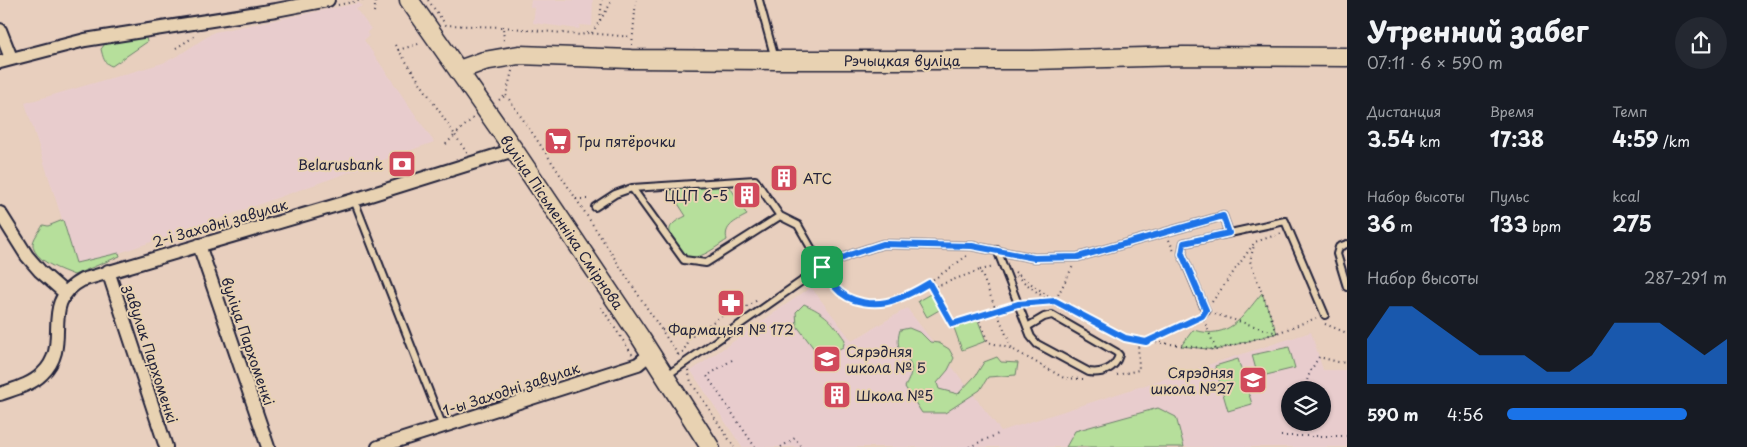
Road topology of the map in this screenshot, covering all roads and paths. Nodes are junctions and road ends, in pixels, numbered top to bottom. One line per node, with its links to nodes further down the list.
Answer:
1 (328, 0): 21 (street)
2 (376, 0): 9 (path)
3 (409, 0): 24 (main road, вуліца Пісьменніка Смірнова)
4 (428, 0): 11 (path)
5 (602, 0): 10 (path)
6 (613, 0): 10 (path)
7 (636, 0): 14 (path)
8 (758, 0): 22 (lane)
9 (374, 12)
10 (600, 21): 13 (path)
11 (503, 27): 13 (path); 16 (path)
12 (0, 30): 21 (street)
13 (592, 34): 14 (path)
14 (633, 37): 19 (path)
15 (424, 42): 18 (path)
16 (504, 43)
17 (395, 45): 18 (path)
18 (398, 50): 28 (path)
19 (632, 51)
20 (1347, 57): 22 (main road, Рэчыцкая вуліца)
21 (5, 60)
22 (776, 60): 24 (main road, Рэчыцкая вуліца)
23 (512, 69): 25 (path)
24 (459, 70): 30 (main road, вуліца Пісьменніка Смірнова)
25 (506, 95): 26 (path); 58 (path)
26 (499, 100)
27 (469, 110): 28 (path)
28 (455, 135): 29 (path); 31 (path)
29 (445, 144)
30 (514, 150): 33 (street, 2-і Заходні завулак); 64 (main road, вуліца Пісьменніка Смірнова)
31 (468, 155)
32 (632, 188): 34 (lane); 36 (lane); 36 (lane)
33 (354, 200): 41 (street, 2-і Заходні завулак); 72 (lane)
34 (595, 207)
35 (0, 213): 50 (street)
36 (780, 216): 45 (lane)
37 (1283, 232): 39 (path)
38 (1229, 233): 44 (lane); 53 (lane); 56 (lane)
39 (1255, 242): 53 (path); 59 (path)
40 (1347, 244): 49 (lane)
41 (200, 245): 46 (street, 2-і Заходні завулак); 77 (street, вуліца Пархоменкі)
42 (997, 250): 44 (lane); 45 (lane); 52 (lane)
43 (972, 253): 48 (path)
44 (1078, 257): 51 (path)
45 (822, 267): 48 (path); 68 (lane)
46 (108, 271): 50 (street, 2-і Заходні завулак); 76 (street, завулак Пархоменкі)
47 (1014, 271): 51 (path)
48 (929, 283): 55 (path)
49 (1347, 287)
50 (65, 292): 71 (street)
51 (1055, 301): 52 (path); 62 (path)
52 (1018, 304): 55 (path); 57 (lane)
53 (1206, 310): 59 (path); 62 (path)
54 (726, 313): 61 (path)
55 (978, 316): 63 (path)
56 (1323, 316): 59 (path); 60 (path)
57 (1027, 327): 57 (lane)
58 (661, 330): 61 (path); 65 (path)
59 (1277, 333): 62 (path)
60 (1347, 333)
61 (694, 334): 65 (path)
62 (1146, 342)
63 (1012, 349)
64 (650, 354): 69 (main road, вуліца Пісьменніка Смірнова); 72 (street, 1-ы Заходні завулак)
65 (678, 355): 68 (path)
66 (732, 360): 81 (path)
67 (1347, 363): 70 (path)
68 (684, 364): 69 (lane); 80 (path)
69 (665, 377): 79 (main road, вуліца Пісьменніка Смірнова)
70 (1306, 381)
71 (0, 394)
72 (443, 427): 78 (street, 1-ы Заходні завулак)
73 (998, 434): 84 (path)
74 (1280, 436): 75 (path)
75 (1347, 436)
76 (166, 447)
77 (268, 447)
78 (378, 447)
79 (710, 447)
80 (734, 447)
81 (755, 447)
82 (781, 447): 83 (path)
83 (801, 447)
84 (969, 447)

